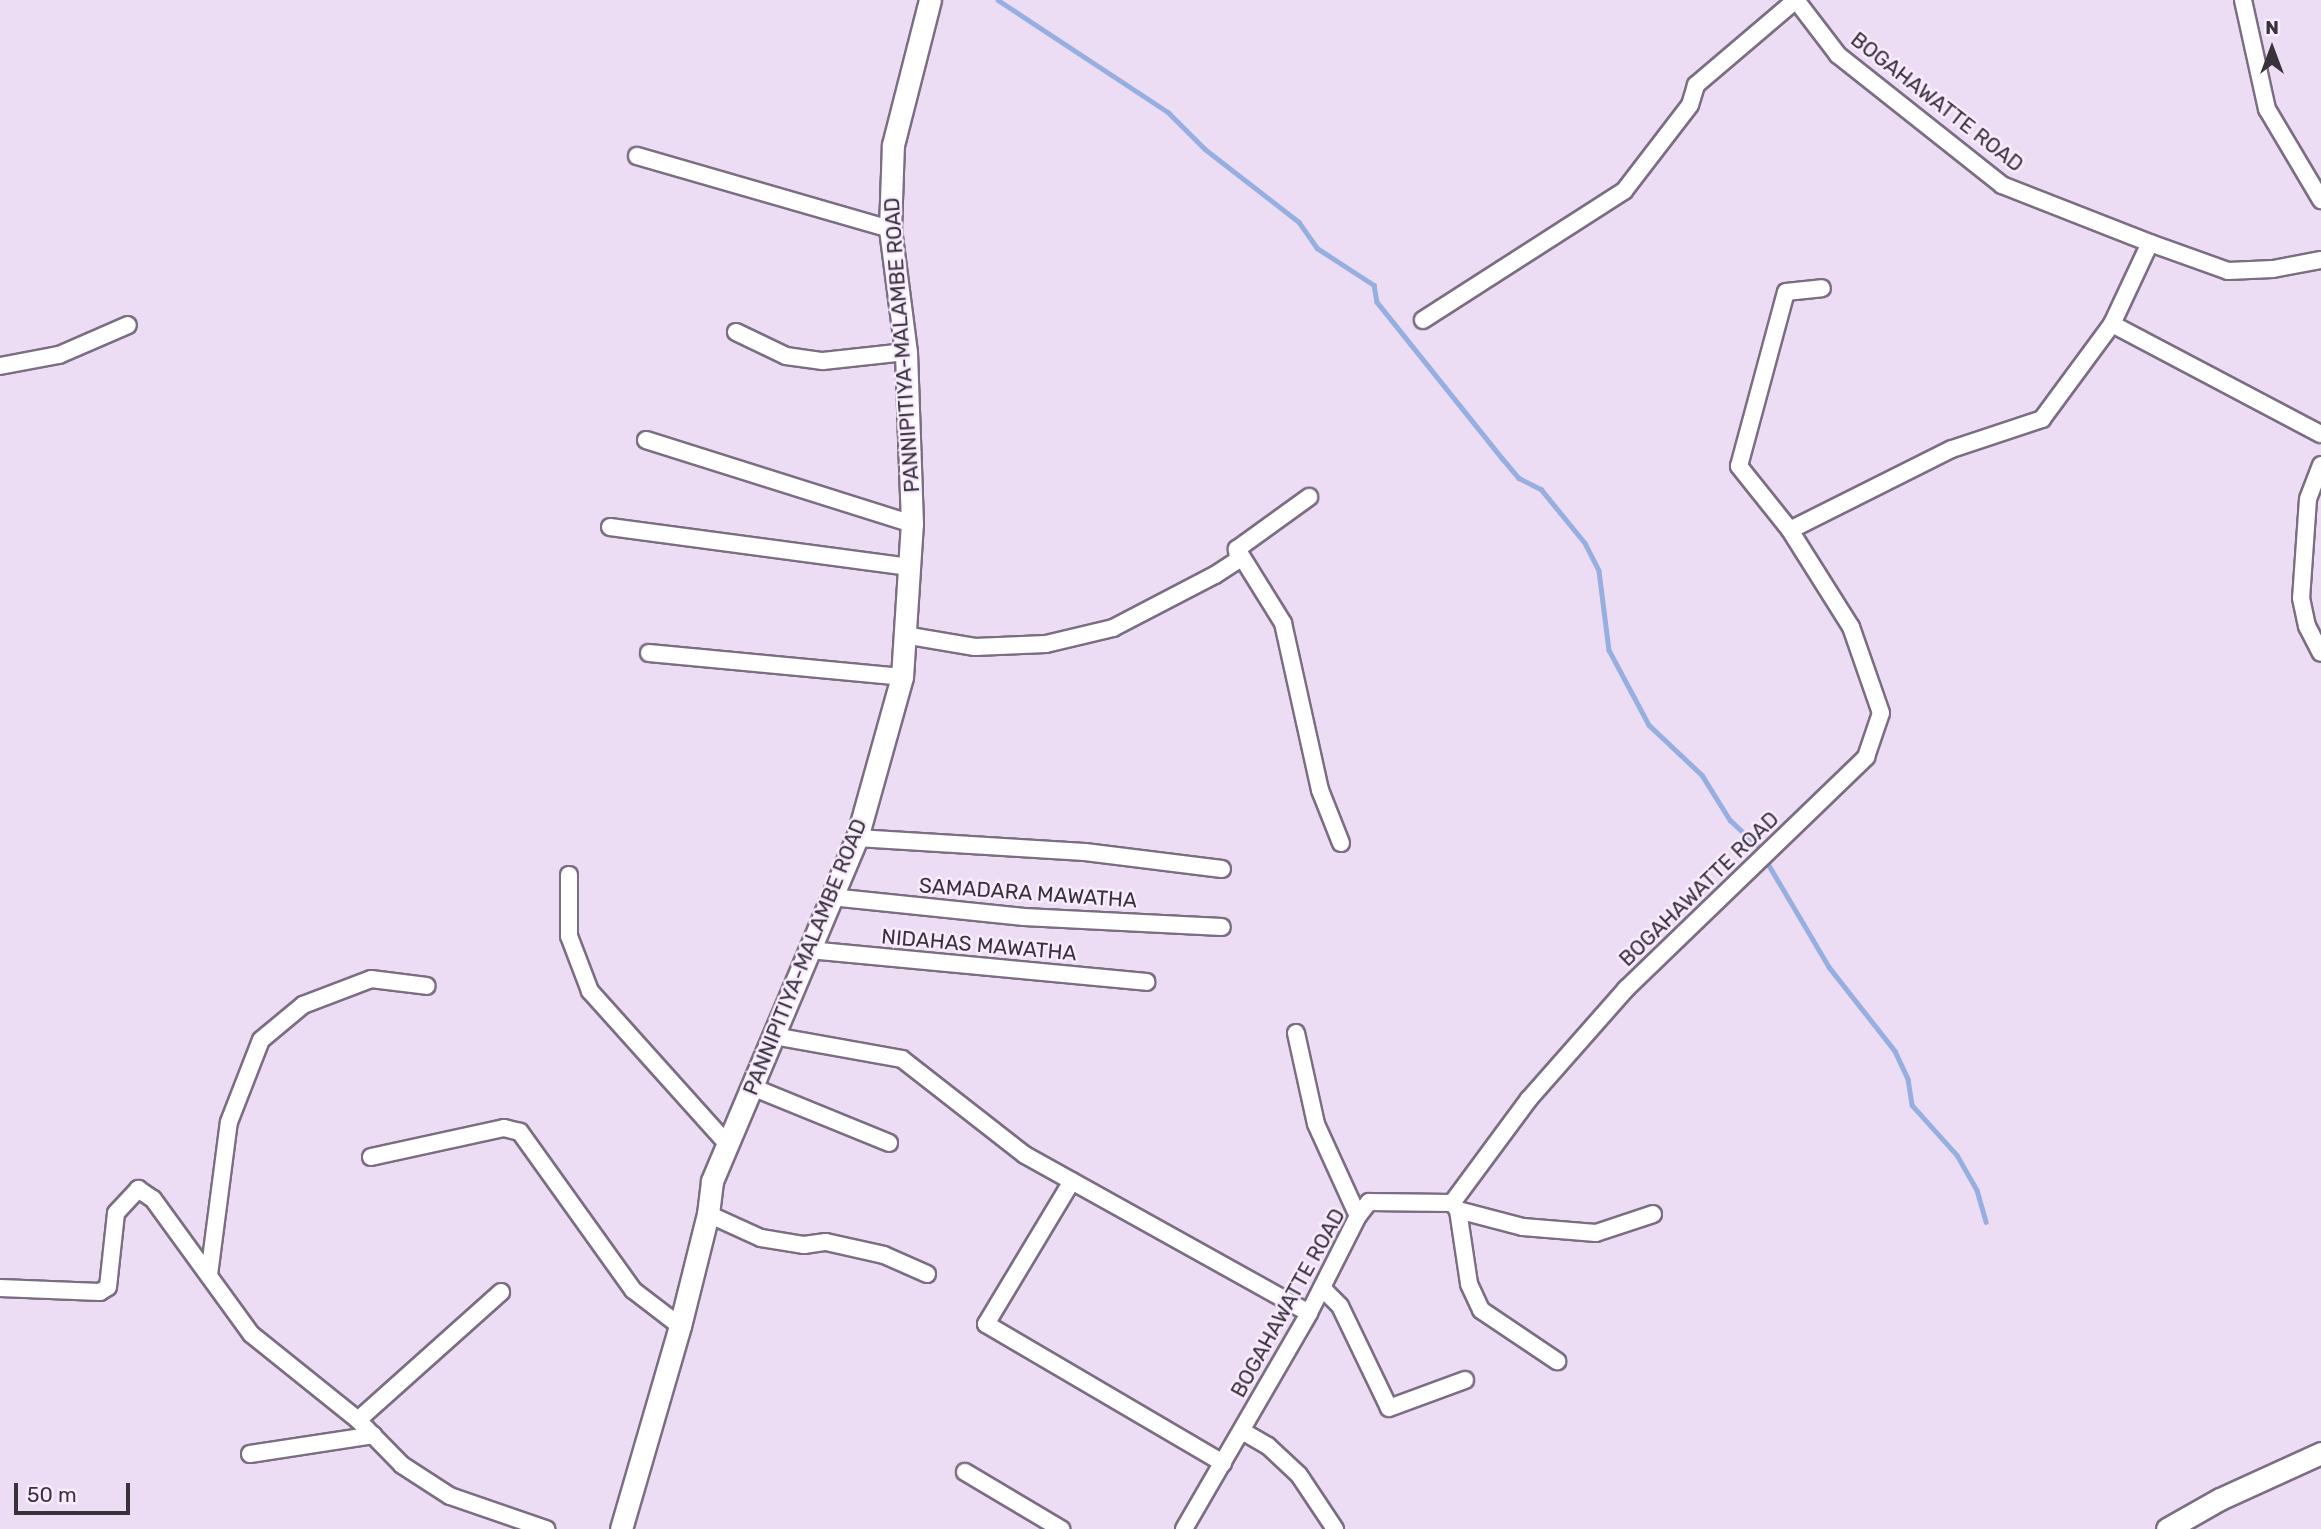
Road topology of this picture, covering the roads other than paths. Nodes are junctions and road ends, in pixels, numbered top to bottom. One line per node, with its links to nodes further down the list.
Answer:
1 (930, 0): 6 (street, PANNIPITIYA-MALAMBE ROAD)
2 (1796, 0): 7 (street, BOGAHAWATTE ROAD); 10 (street)
3 (2243, 0): 5 (street)
4 (637, 156): 6 (street)
5 (2321, 200)
6 (890, 229): 14 (street, PANNIPITIYA-MALAMBE ROAD)
7 (2150, 243): 8 (street, BOGAHAWATTE ROAD); 11 (street)
8 (2321, 260)
9 (1822, 288): 22 (street, BOGAHAWATTE ROAD)
10 (1423, 320)
11 (2112, 324): 16 (street); 22 (street)
12 (128, 325): 15 (street)
13 (736, 332): 14 (street)
14 (906, 352): 20 (street, PANNIPITIYA-MALAMBE ROAD)
15 (0, 366)
16 (2321, 434)
17 (646, 440): 20 (street)
18 (2321, 465): 27 (street)
19 (1309, 497): 23 (street)
20 (912, 524): 24 (street, PANNIPITIYA-MALAMBE ROAD)
21 (610, 527): 24 (street)
22 (1790, 530): 45 (street, BOGAHAWATTE ROAD)
23 (1237, 549): 25 (street); 30 (street)
24 (911, 567): 25 (street, PANNIPITIYA-MALAMBE ROAD)
25 (904, 635): 28 (street, PANNIPITIYA-MALAMBE ROAD)
26 (649, 653): 28 (street)
27 (2321, 653)
28 (902, 677): 29 (street, PANNIPITIYA-MALAMBE ROAD)
29 (857, 838): 31 (street); 33 (street, PANNIPITIYA-MALAMBE ROAD)
30 (1341, 843)
31 (1222, 869)
32 (569, 876): 42 (street)
33 (831, 897): 34 (street, SAMADARA MAWATHA); 35 (street, PANNIPITIYA-MALAMBE ROAD)
34 (1222, 927)
35 (809, 950): 36 (street, NIDAHAS MAWATHA); 39 (street, PANNIPITIYA-MALAMBE ROAD)
36 (1146, 982)
37 (427, 986): 50 (street)
38 (1296, 1033): 48 (street)
39 (774, 1036): 40 (street, PANNIPITIYA-MALAMBE ROAD); 44 (street)
40 (752, 1087): 41 (street); 42 (street, PANNIPITIYA-MALAMBE ROAD)
41 (889, 1143)
42 (727, 1145): 46 (street, PANNIPITIYA-MALAMBE ROAD)
43 (371, 1157): 55 (street)
44 (1072, 1181): 54 (street); 63 (street)
45 (1455, 1206): 47 (street); 48 (street, BOGAHAWATTE ROAD); 56 (street)
46 (708, 1214): 49 (street); 55 (street, PANNIPITIYA-MALAMBE ROAD)
47 (1653, 1214)
48 (1358, 1216): 52 (street, BOGAHAWATTE ROAD)
49 (927, 1274)
50 (209, 1275): 51 (street); 58 (street)
51 (0, 1288)
52 (1322, 1288): 54 (street, BOGAHAWATTE ROAD); 57 (street)
53 (501, 1292): 58 (street)
54 (1309, 1313): 59 (street, BOGAHAWATTE ROAD)
55 (680, 1326): 66 (street, PANNIPITIYA-MALAMBE ROAD)
56 (1558, 1361)
57 (1465, 1380)
58 (358, 1420): 60 (street)
59 (1242, 1431): 63 (street, BOGAHAWATTE ROAD); 69 (street)
60 (374, 1435): 62 (street); 65 (street)
61 (2321, 1453): 70 (street)
62 (250, 1454)
63 (1223, 1463): 68 (street, BOGAHAWATTE ROAD)
64 (965, 1472): 67 (street)
65 (546, 1529)
66 (621, 1529)
67 (1061, 1529)
68 (1184, 1529)
69 (1335, 1529)
70 (2167, 1529)

